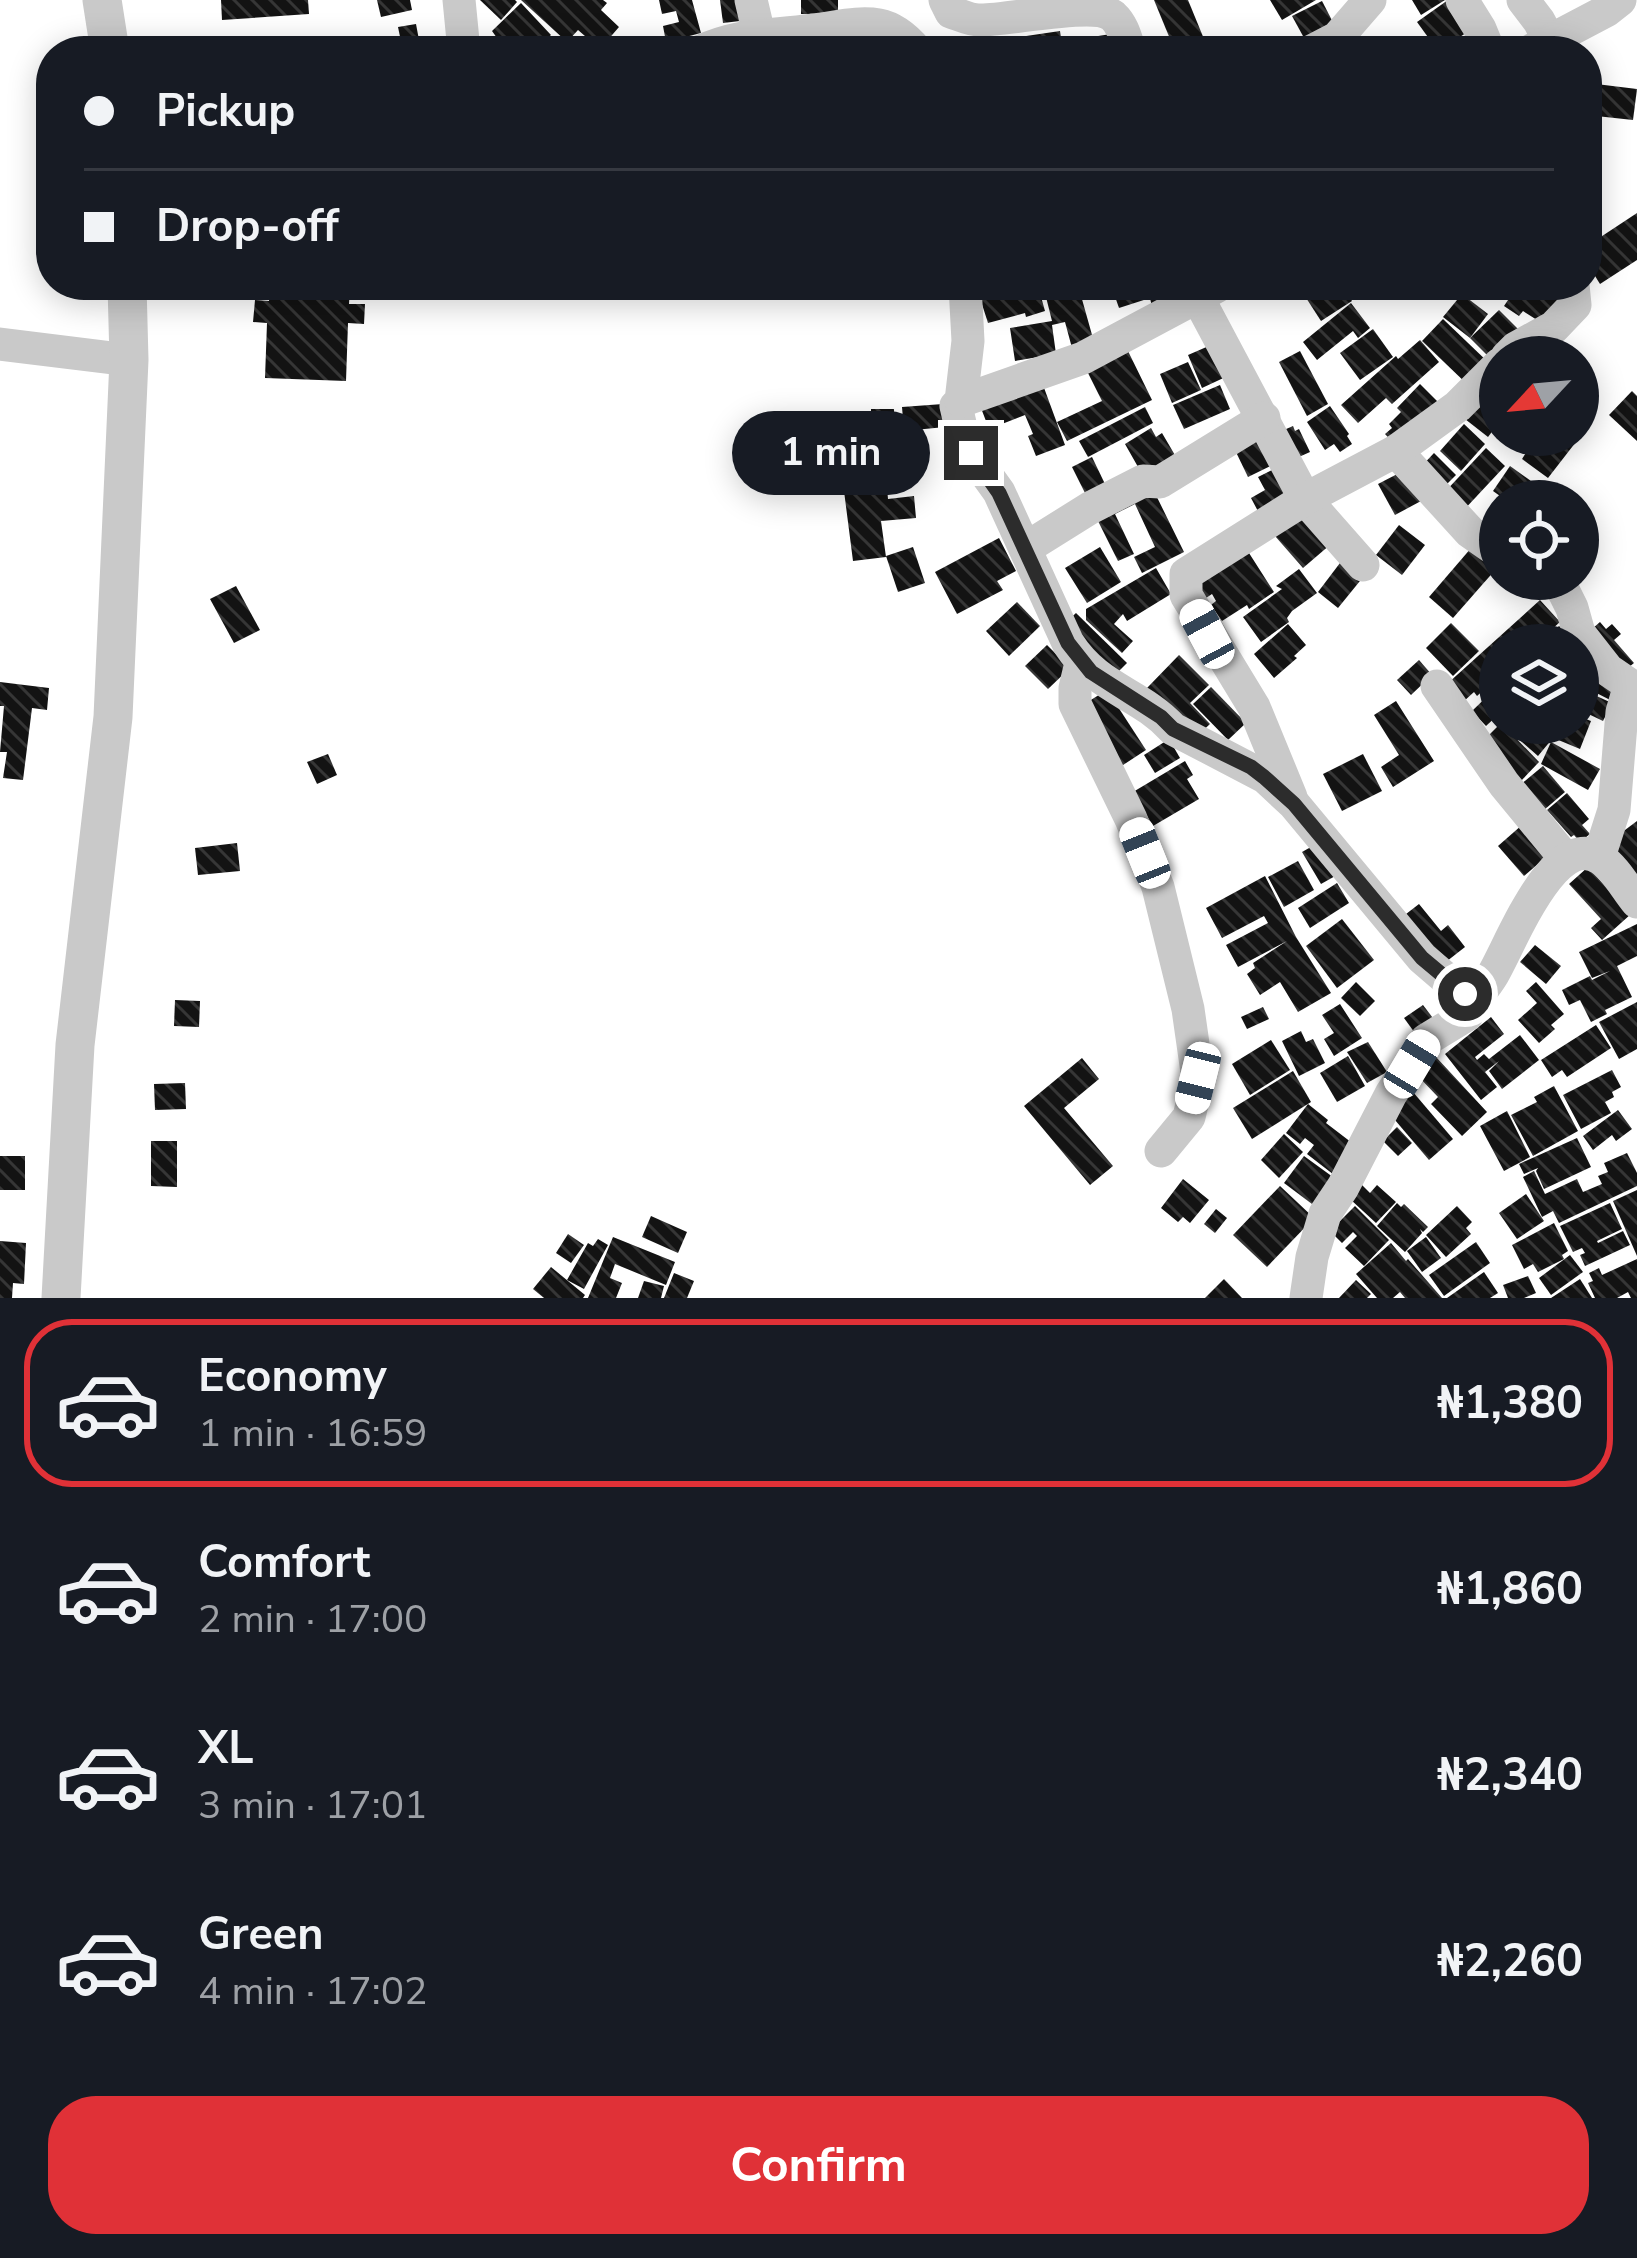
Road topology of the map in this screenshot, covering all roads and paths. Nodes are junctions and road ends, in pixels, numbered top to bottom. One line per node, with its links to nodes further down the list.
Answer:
1 (102, 0): 10 (street)
2 (459, 0): 11 (street)
3 (751, 0): 9 (street)
4 (945, 0): 14 (street)
5 (1370, 0): 15 (street)
6 (1462, 0): 16 (street)
7 (1523, 0): 17 (street)
8 (1620, 0): 18 (street)
9 (759, 34): 12 (street); 13 (street)
10 (108, 36)
11 (463, 36)
12 (748, 36)
13 (903, 36)
14 (1125, 36)
15 (1339, 36)
16 (1483, 36)
17 (1541, 36)
18 (1564, 36)
19 (127, 300): 26 (street)
20 (965, 300): 28 (street)
21 (1185, 300): 28 (street)
22 (1209, 300): 29 (street)
23 (1574, 300): 24 (street)
24 (1538, 336)
25 (0, 344): 26 (street)
26 (129, 360): 45 (street)
27 (1479, 385): 30 (street)
28 (961, 401): 33 (street)
29 (1264, 418): 31 (street); 33 (street)
30 (1396, 451): 31 (street); 32 (street)
31 (1305, 499): 34 (street); 39 (street)
32 (1479, 539)
33 (1026, 548): 36 (street)
34 (1363, 565)
35 (1568, 600): 37 (street)
36 (1082, 662): 39 (street); 44 (street)
37 (1634, 680): 40 (street)
38 (1437, 686): 41 (street)
39 (1294, 804): 43 (street)
40 (1599, 857): 41 (street); 42 (street)
41 (1565, 859): 43 (street)
42 (1637, 902)
43 (1470, 1006): 46 (street)
44 (1161, 1151)
45 (61, 1298)
46 (1306, 1298)

